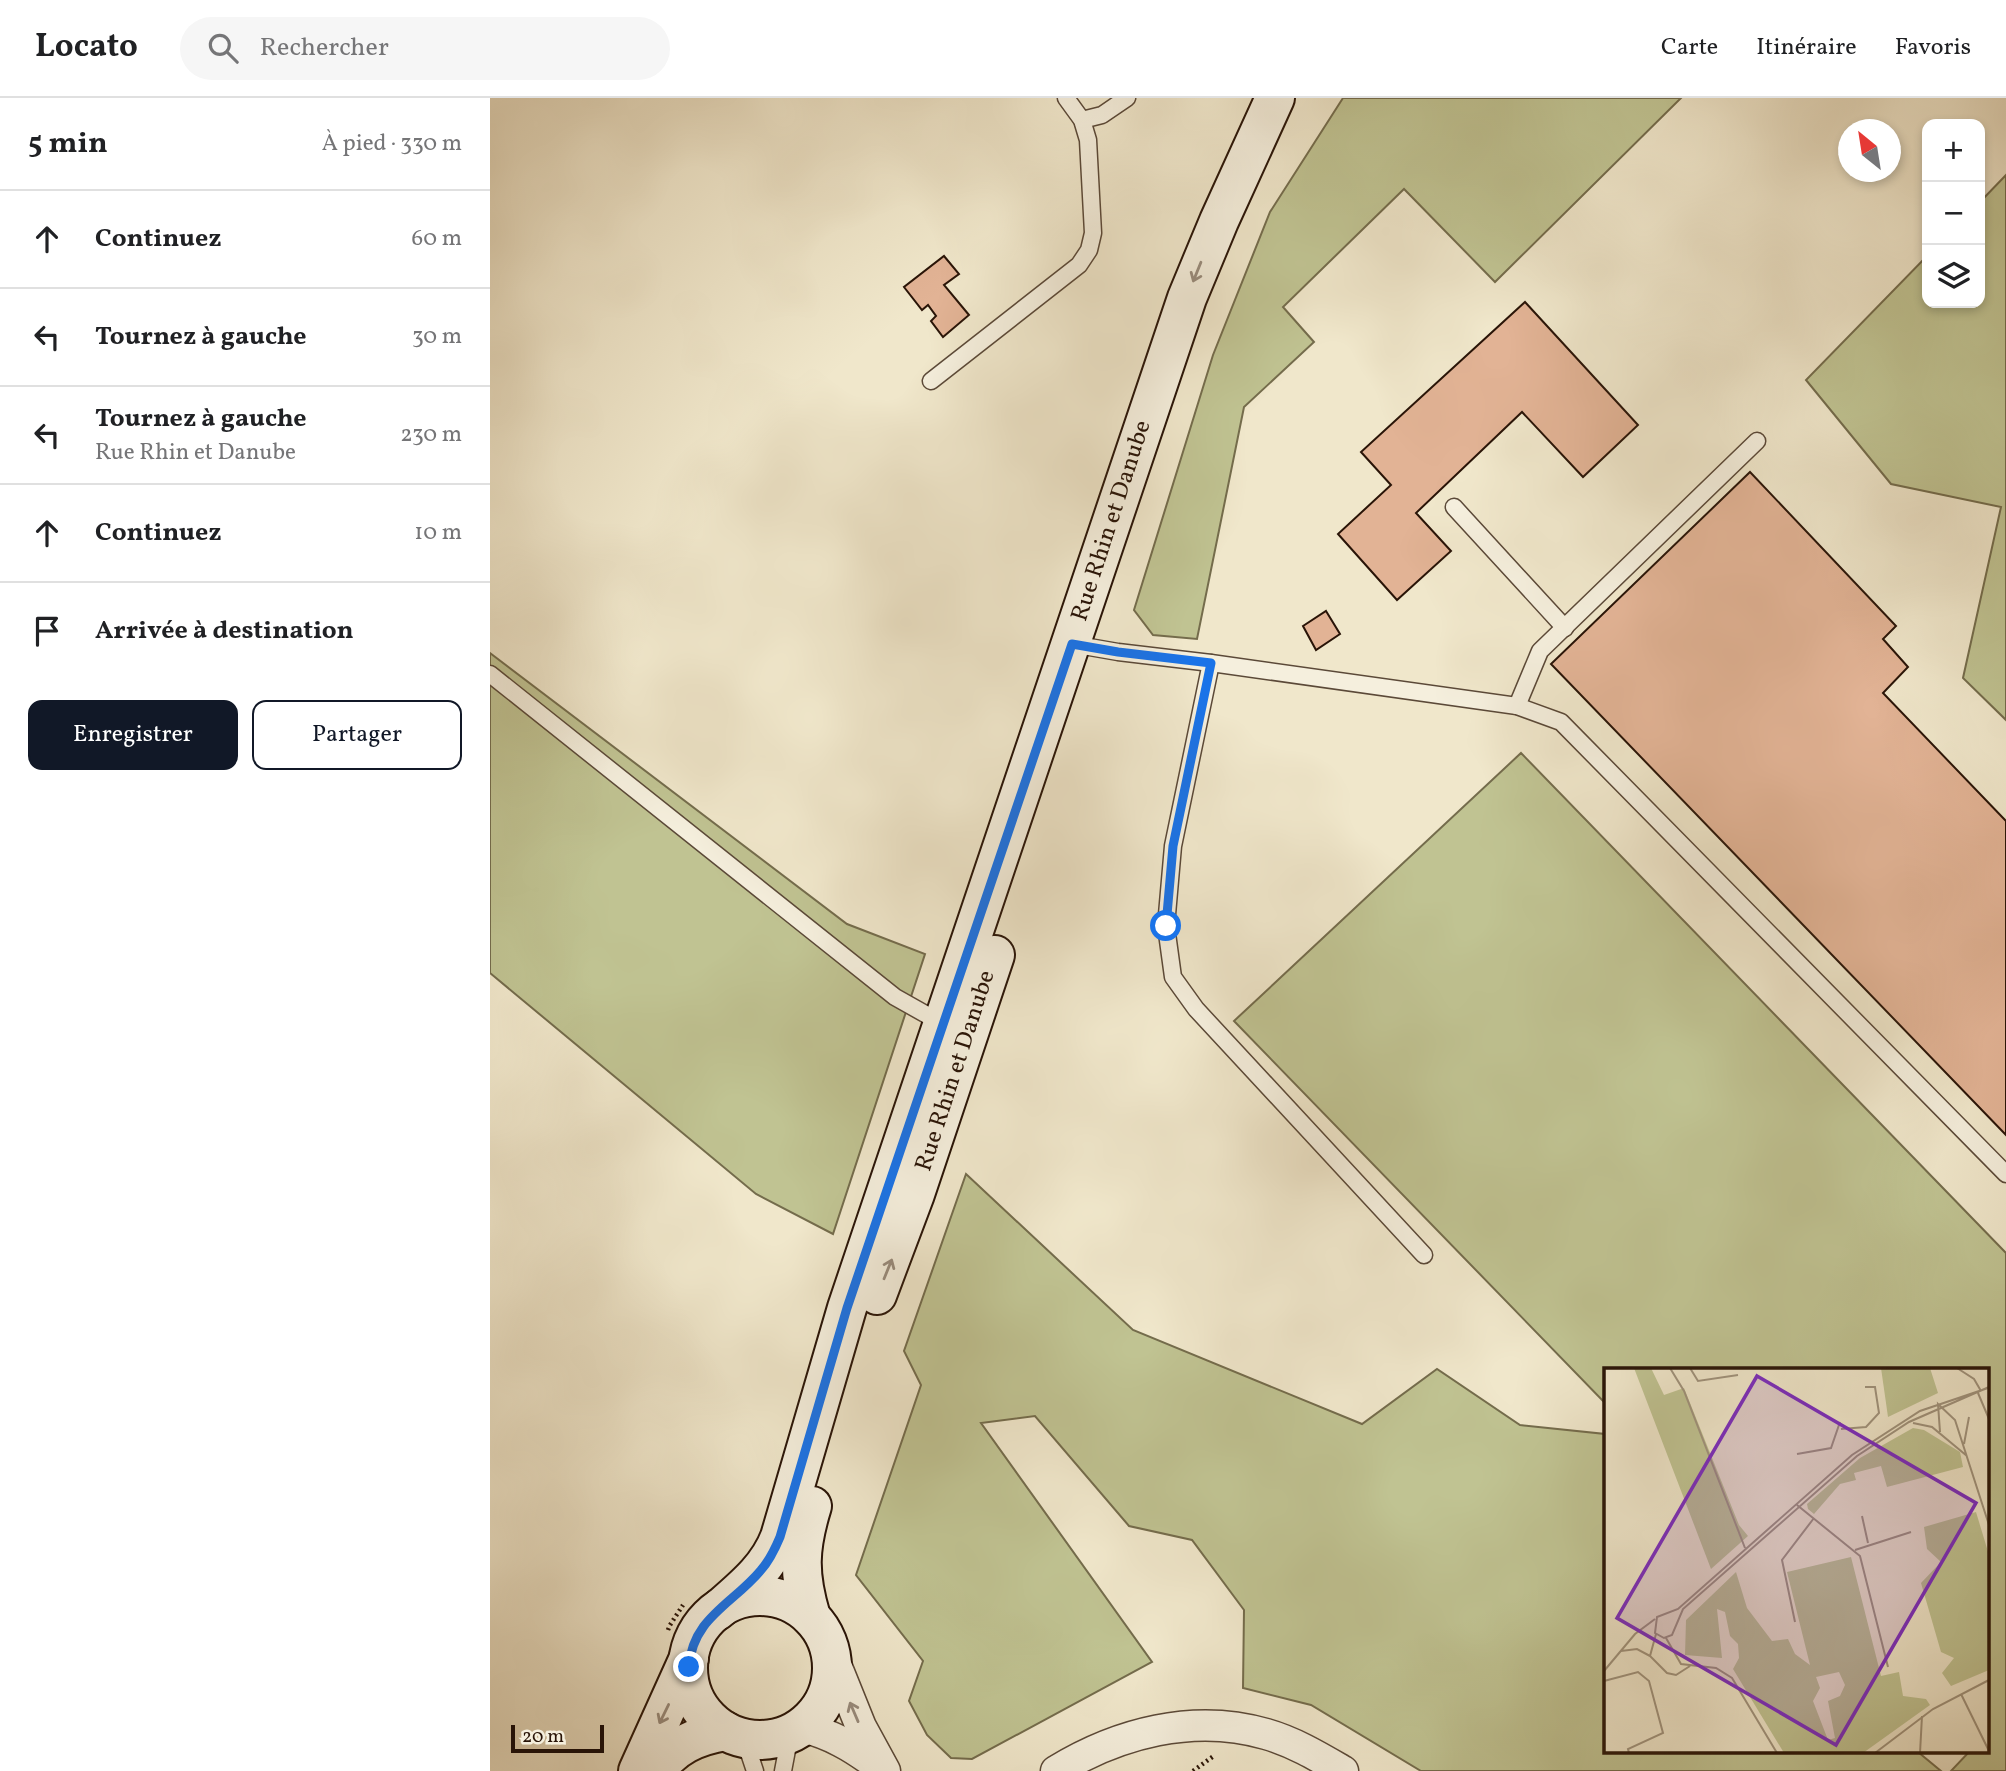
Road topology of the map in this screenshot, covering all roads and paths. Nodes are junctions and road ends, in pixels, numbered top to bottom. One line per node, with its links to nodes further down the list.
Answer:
1 (1066, 98): 5 (lane)
2 (1127, 98): 5 (lane)
3 (1275, 98): 10 (main road, Rue Rhin et Danube, one-way to 10)
4 (1301, 98): 10 (main road, Rue Rhin et Danube)
5 (1082, 120): 6 (lane)
6 (931, 381)
7 (1758, 441): 9 (lane)
8 (1454, 507): 9 (lane)
9 (1565, 628): 13 (lane)
10 (1084, 646): 11 (lane); 14 (main road, Rue Rhin et Danube); 18 (main road, Rue Rhin et Danube, one-way to 10)
11 (1211, 663): 13 (lane); 16 (lane)
12 (490, 674): 14 (lane)
13 (1517, 706): 15 (lane)
14 (943, 1024): 17 (main road, Rue Rhin et Danube)
15 (2006, 1174)
16 (1424, 1255)
17 (717, 1611): 18 (main road); 20 (main road)
18 (811, 1617): 19 (main road)
19 (830, 1650): 21 (main road); 21 (street, one-way to 19)
20 (689, 1656): 22 (main road); 23 (main road, one-way to 23)
21 (798, 1730): 22 (main road); 25 (lane)
22 (740, 1746): 24 (main road)
23 (638, 1771)
24 (656, 1771)
25 (783, 1771)
26 (1056, 1771): 27 (street)
27 (1343, 1771)

